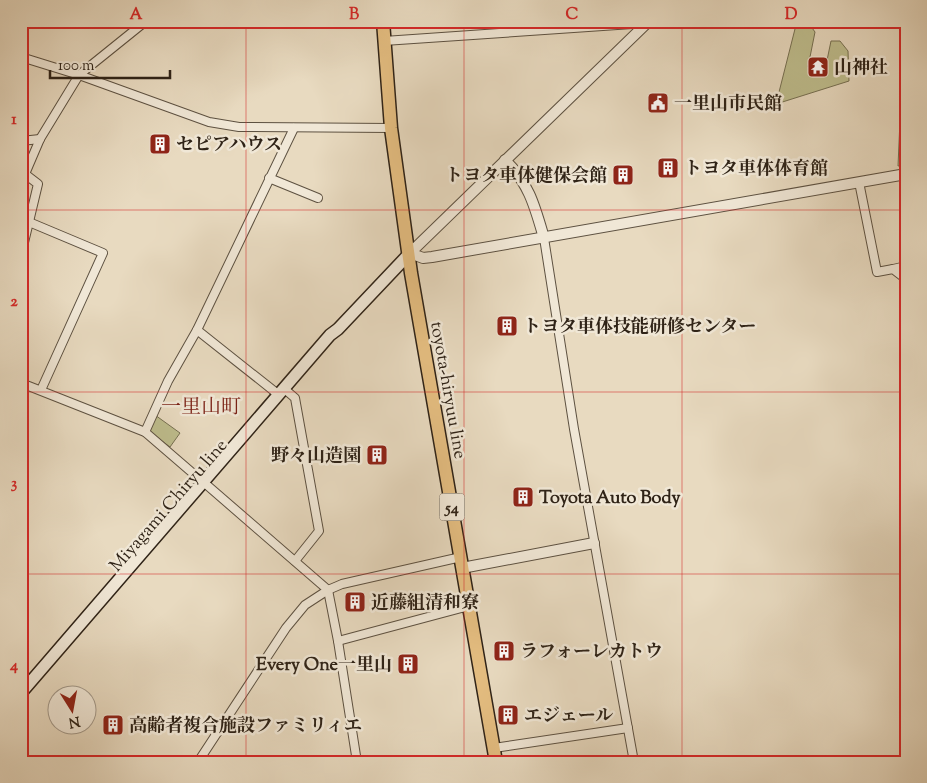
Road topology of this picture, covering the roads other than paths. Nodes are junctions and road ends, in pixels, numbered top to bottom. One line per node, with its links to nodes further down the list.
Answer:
1 (146, 21): 7 (street)
2 (384, 21): 5 (main road, toyota-hiryuu line / 54)
3 (676, 21): 4 (street)
4 (649, 22): 5 (street); 12 (street)
5 (384, 41): 9 (main road, toyota-hiryuu line / 54)
6 (21, 57): 7 (street)
7 (79, 75): 8 (street); 10 (street)
8 (294, 128): 9 (street); 14 (street)
9 (391, 128): 19 (main road, toyota-hiryuu line / 54)
10 (40, 139): 11 (street); 17 (street)
11 (21, 141)
12 (505, 160): 18 (street); 19 (street)
13 (906, 174): 15 (street)
14 (269, 178): 16 (street); 24 (street)
15 (859, 182): 18 (street); 22 (street)
16 (318, 198)
17 (28, 222): 20 (street); 26 (street)
18 (544, 238): 19 (street); 30 (street)
19 (410, 253): 27 (main road, Miyagami Chiryu line); 32 (main road, toyota-hiryuu line / 54)
20 (21, 254)
21 (906, 266): 22 (street)
22 (893, 269): 23 (street)
23 (906, 280)
24 (197, 330): 27 (street); 28 (street)
25 (21, 383): 26 (street)
26 (41, 390): 28 (street)
27 (284, 394): 29 (main road, Miyagami Chiryu line); 31 (street)
28 (145, 432): 29 (street)
29 (206, 484): 31 (street); 36 (main road, Miyagami Chiryu line); 37 (main road, Miyagami Chiryu line)
30 (594, 543): 32 (street); 38 (street)
31 (295, 561): 33 (street)
32 (462, 563): 33 (street); 34 (main road, toyota-hiryuu line / 54)
33 (328, 590): 35 (street); 40 (street)
34 (469, 606): 35 (street); 39 (main road, toyota-hiryuu line / 54)
35 (338, 641): 41 (street)
36 (21, 693)
37 (21, 702)
38 (628, 728): 39 (street); 43 (street)
39 (494, 748): 42 (main road, toyota-hiryuu line / 54)
40 (198, 762)
41 (357, 762)
42 (496, 762)
43 (634, 762)

